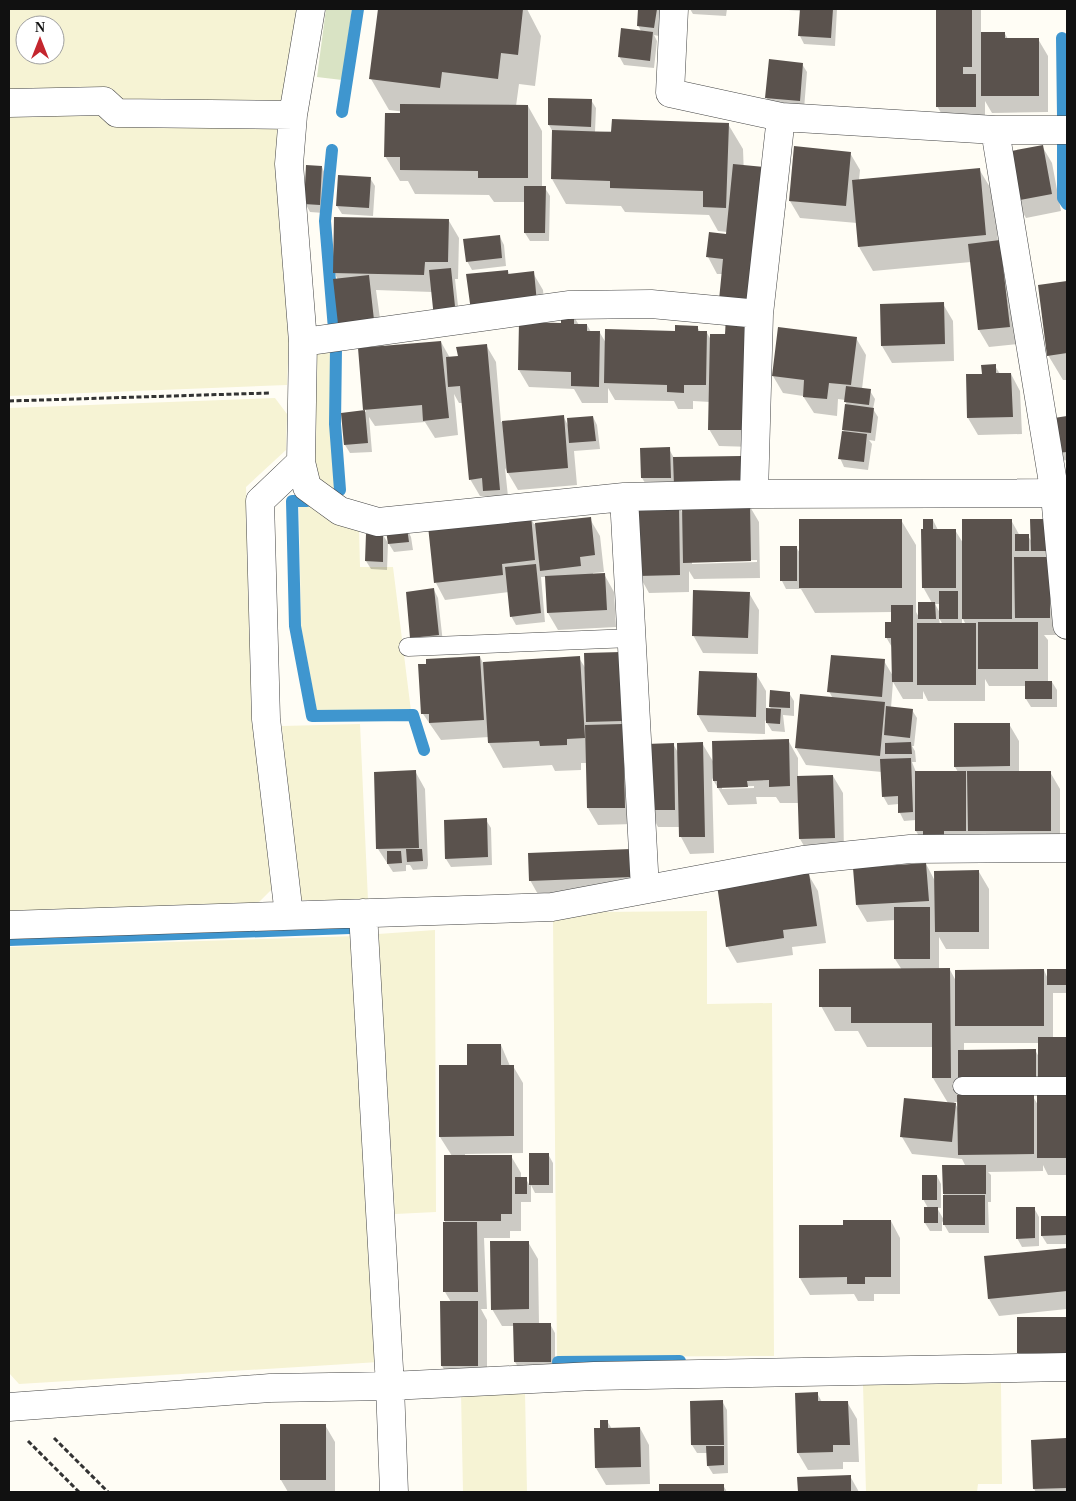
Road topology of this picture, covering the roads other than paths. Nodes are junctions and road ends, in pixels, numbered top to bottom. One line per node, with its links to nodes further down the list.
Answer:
1 (311, 9): 4 (street)
2 (674, 9): 5 (street)
3 (9, 103): 4 (street)
4 (293, 115): 9 (street)
5 (782, 117): 6 (street); 8 (street)
6 (995, 130): 7 (street); 12 (street)
7 (1067, 130)
8 (759, 314): 9 (street); 11 (street)
9 (303, 342): 10 (street)
10 (301, 462): 13 (street); 20 (street)
11 (754, 494): 12 (street); 13 (street)
12 (1061, 494): 14 (street)
13 (624, 497): 15 (street)
14 (1067, 625)
15 (632, 638): 16 (lane); 18 (street)
16 (408, 647)
17 (1067, 848): 18 (street)
18 (645, 889): 19 (street)
19 (364, 913): 20 (street); 25 (street)
20 (289, 915): 21 (street)
21 (9, 925)
22 (962, 1086): 23 (lane)
23 (1067, 1086)
24 (1067, 1368): 25 (street)
25 (390, 1386): 26 (street); 27 (street)
26 (15, 1406)
27 (394, 1492)

